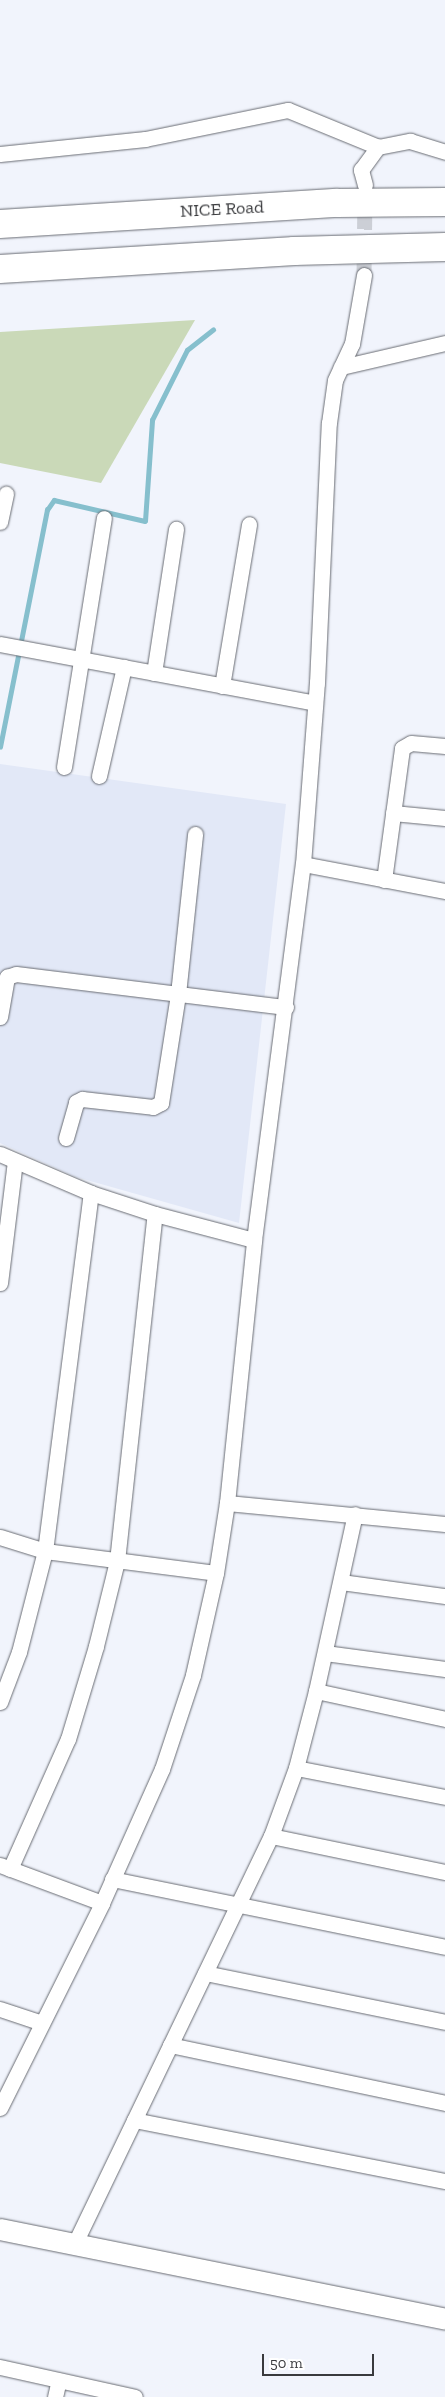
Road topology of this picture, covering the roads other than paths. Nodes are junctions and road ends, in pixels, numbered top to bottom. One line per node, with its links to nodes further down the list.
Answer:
1 (378, 147): 2 (street); 3 (street); 4 (street)
2 (445, 152)
3 (0, 154)
4 (365, 185)
5 (445, 202): 6 (highway, NICE Road)
6 (0, 224)
7 (445, 247): 8 (highway)
8 (0, 269)
9 (364, 275): 11 (street)
10 (445, 343): 11 (street)
11 (341, 367): 22 (street)
12 (6, 494): 14 (street)
13 (104, 518): 18 (street)
14 (0, 522)
15 (249, 524): 21 (street)
16 (176, 530): 20 (street)
17 (13, 646): 18 (street)
18 (82, 659): 19 (street); 24 (street)
19 (124, 667): 20 (street); 25 (street)
20 (154, 673): 21 (street)
21 (222, 686): 22 (street)
22 (315, 703): 29 (street)
23 (445, 746): 26 (street)
24 (64, 768)
25 (99, 776)
26 (393, 813): 27 (street); 30 (street)
27 (445, 818)
28 (195, 834): 32 (street)
29 (304, 864): 30 (street); 33 (street)
30 (384, 880): 31 (street)
31 (445, 891)
32 (178, 994): 33 (street); 34 (street); 35 (street)
33 (286, 1007): 40 (street)
34 (0, 1017)
35 (66, 1138)
36 (0, 1154): 37 (street)
37 (15, 1161): 38 (street); 41 (street)
38 (91, 1193): 39 (street); 46 (street)
39 (155, 1214): 40 (street); 47 (street)
40 (254, 1240): 42 (street)
41 (0, 1283)
42 (228, 1503): 43 (street); 48 (street)
43 (355, 1514): 44 (street); 49 (street)
44 (445, 1524)
45 (0, 1537): 46 (street)
46 (45, 1551): 47 (street); 54 (street)
47 (117, 1562): 48 (street); 59 (street)
48 (216, 1573): 61 (street)
49 (342, 1582): 50 (street); 51 (street)
50 (445, 1596)
51 (325, 1653): 52 (street); 53 (street)
52 (445, 1669)
53 (316, 1691): 55 (street); 56 (street)
54 (0, 1702)
55 (445, 1719)
56 (296, 1768): 57 (street); 58 (street)
57 (445, 1797)
58 (271, 1836): 60 (street); 63 (street)
59 (5, 1867): 62 (street)
60 (445, 1872)
61 (112, 1879): 62 (street); 63 (street)
62 (102, 1903): 68 (street)
63 (239, 1907): 64 (street); 65 (street)
64 (445, 1947)
65 (205, 1973): 67 (street); 69 (street)
66 (0, 2009): 68 (street)
67 (445, 2022)
68 (42, 2023): 71 (street)
69 (170, 2045): 70 (street); 72 (street)
70 (445, 2102)
71 (0, 2108)
72 (134, 2120): 73 (street); 75 (street)
73 (445, 2181)
74 (0, 2229): 75 (main road)
75 (76, 2243): 76 (main road)
76 (445, 2319)
77 (0, 2367): 78 (street)
78 (59, 2380): 79 (street); 80 (street)
79 (55, 2397)
80 (135, 2397)

